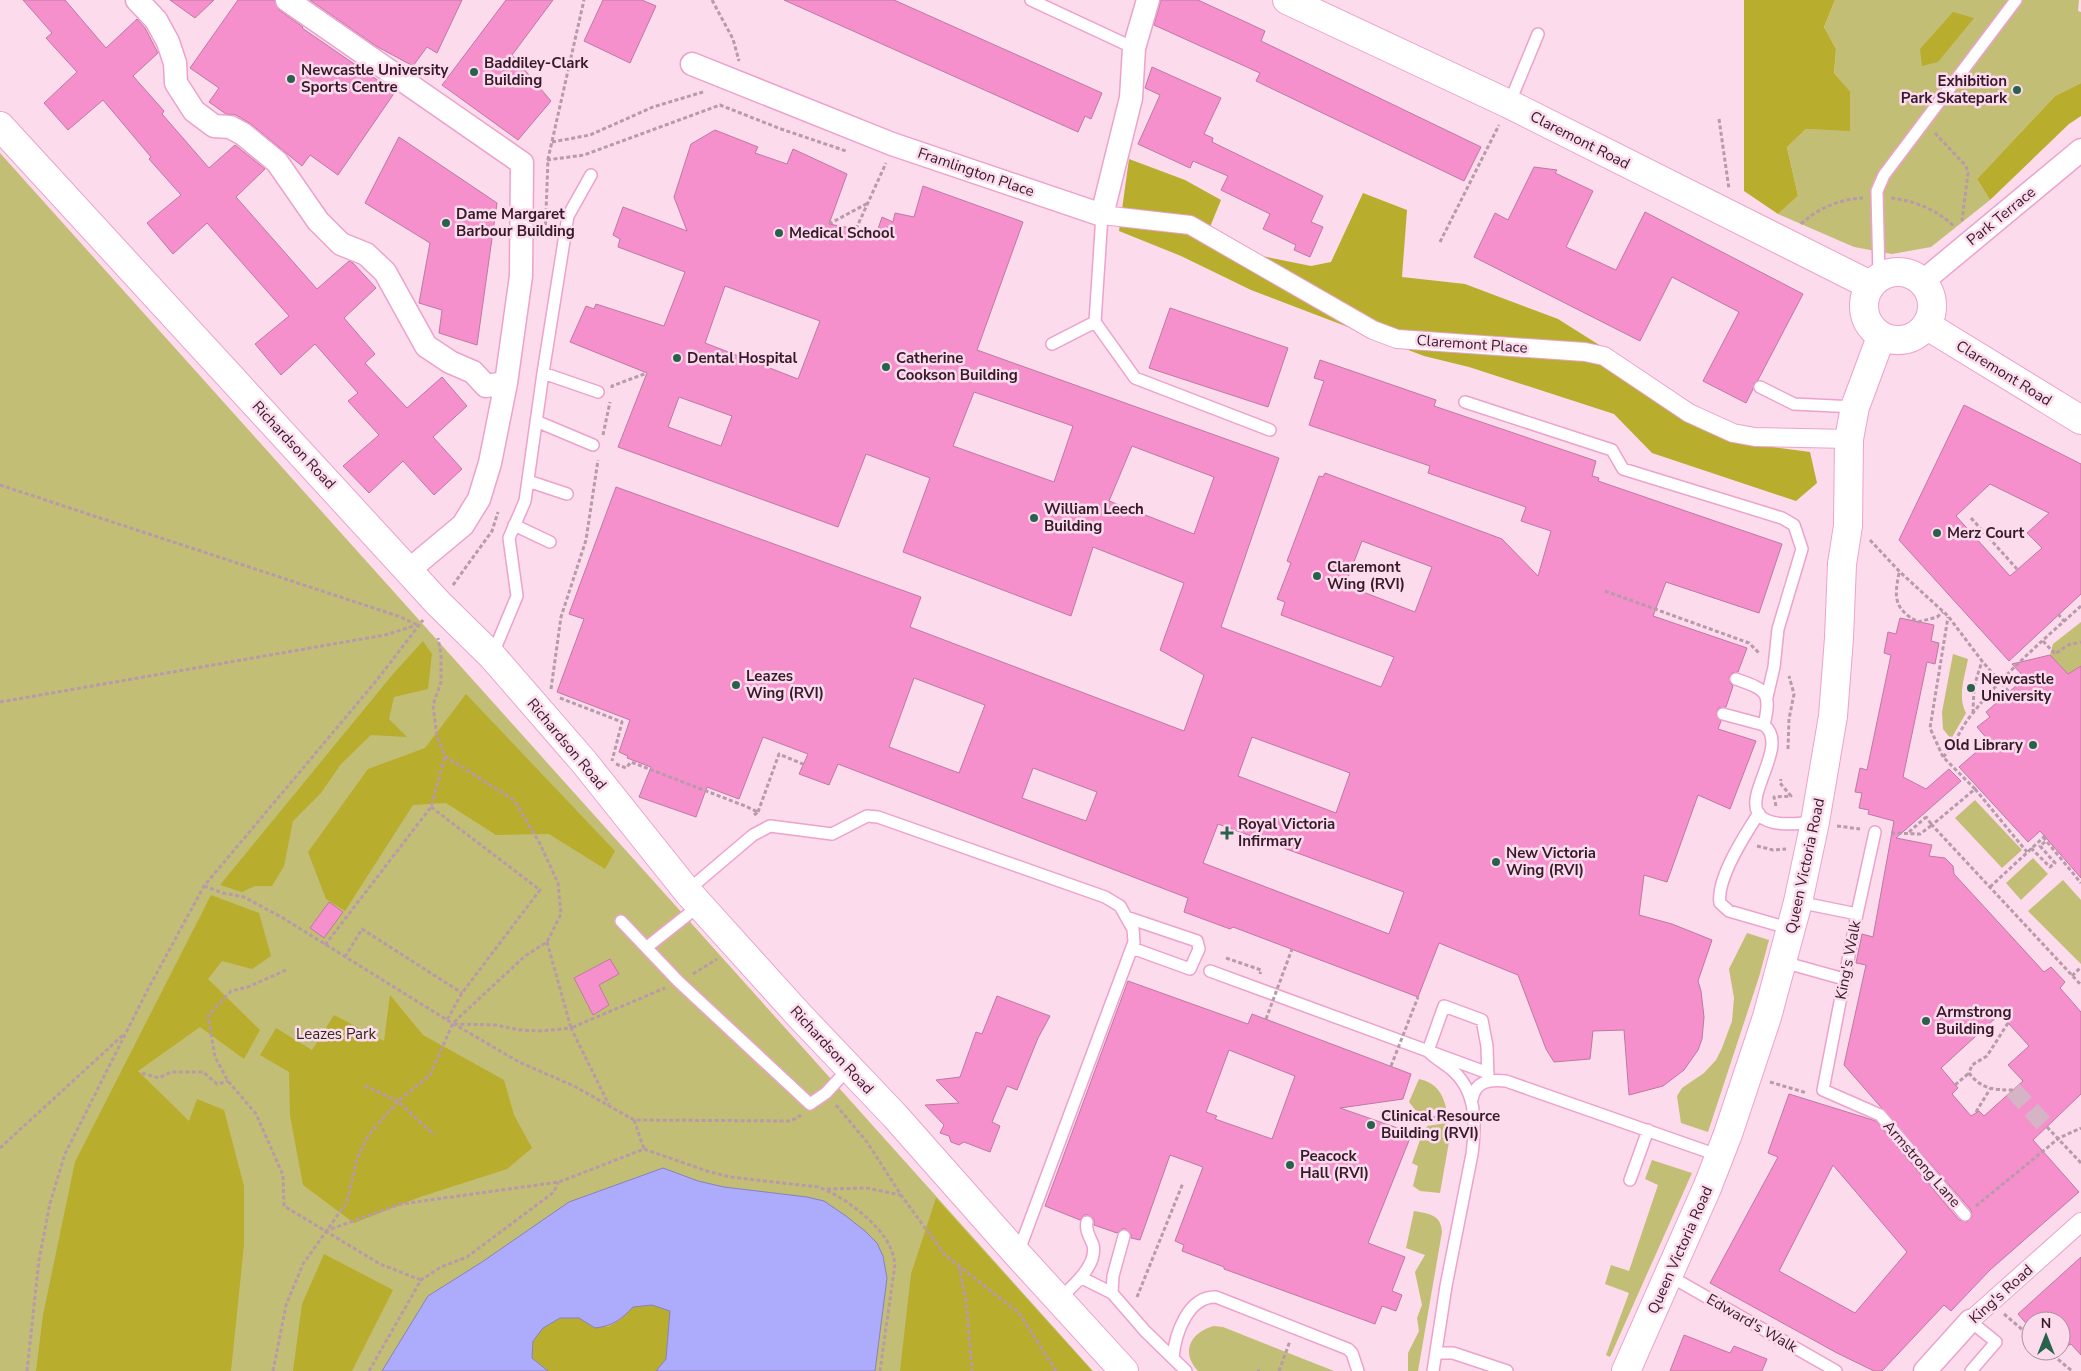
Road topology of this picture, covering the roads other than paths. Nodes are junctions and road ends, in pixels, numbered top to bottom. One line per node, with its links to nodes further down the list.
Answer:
1 (137, 0): 22 (street)
2 (287, 0): 22 (street)
3 (1031, 0): 8 (lane)
4 (1148, 0): 8 (street)
5 (1286, 0): 10 (street, Claremont Road)
6 (2016, 0): 15 (lane)
7 (1538, 34): 10 (lane)
8 (1134, 48): 14 (street)
9 (692, 64): 14 (street, Framlington Place)
10 (1509, 104): 15 (street, Claremont Road)
11 (0, 126): 36 (street, Richardson Road)
12 (2081, 150): 16 (street, Park Terrace)
13 (591, 176): 21 (lane)
14 (1102, 215): 17 (lane); 30 (street, Claremont Place)
15 (1874, 281): 16 (street); 19 (street)
16 (1922, 282): 18 (street)
17 (1095, 322): 20 (lane); 29 (lane)
18 (1926, 325): 19 (street); 27 (street, Claremont Road)
19 (1881, 337): 26 (street, Queen Victoria Road)
20 (1052, 344)
21 (543, 373): 24 (lane); 28 (lane)
22 (506, 384): 36 (street)
23 (1760, 387): 26 (lane)
24 (598, 392)
25 (1465, 402): 39 (lane)
26 (1855, 407): 30 (street, Queen Victoria Road)
27 (2081, 420)
28 (536, 421): 31 (lane); 32 (lane)
29 (1270, 430)
30 (1849, 438): 43 (street, Queen Victoria Road)
31 (596, 450)
32 (528, 481): 33 (lane); 34 (lane)
33 (567, 494)
34 (514, 525): 35 (lane); 37 (lane)
35 (550, 542)
36 (409, 570): 37 (street, Richardson Road)
37 (492, 656): 45 (street, Richardson Road)
38 (1736, 679): 39 (lane)
39 (1766, 697): 41 (lane)
40 (1724, 714): 41 (lane)
41 (1764, 725): 42 (lane)
42 (1759, 814): 43 (lane); 50 (lane)
43 (1815, 822): 46 (street, Queen Victoria Road)
44 (1881, 832): 47 (lane, King's Walk)
45 (694, 898): 48 (lane); 51 (lane); 57 (street, Richardson Road)
46 (1798, 902): 47 (lane); 50 (street, Queen Victoria Road)
47 (1857, 914): 55 (lane, King's Walk)
48 (1126, 917): 52 (lane); 52 (lane)
49 (620, 920): 51 (lane)
50 (1792, 929): 53 (street, Queen Victoria Road)
51 (646, 947): 57 (lane)
52 (1132, 948): 68 (lane)
53 (1783, 962): 55 (lane); 62 (street, Queen Victoria Road)
54 (1210, 972): 56 (lane)
55 (1844, 979): 59 (lane, King's Walk)
56 (1428, 1051): 58 (lane); 58 (lane); 60 (lane)
57 (849, 1068): 68 (street, Richardson Road)
58 (1488, 1076): 60 (lane); 61 (lane)
59 (1823, 1090): 64 (lane, Armstrong Lane)
60 (1472, 1100): 74 (lane)
61 (1648, 1130): 62 (lane); 63 (lane)
62 (1720, 1156): 69 (street, Queen Victoria Road)
63 (1630, 1180)
64 (1965, 1215)
65 (1087, 1222): 70 (lane)
66 (2081, 1222): 73 (street, King's Road)
67 (1124, 1236): 71 (lane)
68 (1018, 1255): 72 (street, Richardson Road)
69 (1668, 1275): 82 (street, Queen Victoria Road); 83 (lane, Edward's Walk)
70 (1082, 1278): 71 (lane); 72 (lane)
71 (1112, 1293): 75 (lane)
72 (1059, 1300): 77 (street, Richardson Road)
73 (1970, 1321): 76 (street, King's Road); 84 (lane)
74 (1436, 1352): 80 (lane); 81 (lane)
75 (1173, 1358): 78 (lane); 79 (lane)
76 (1933, 1367)
77 (1124, 1371)
78 (1186, 1371)
79 (1358, 1371)
80 (1433, 1371)
81 (1507, 1371)
82 (1626, 1371)
83 (1836, 1371)
84 (1971, 1371)

